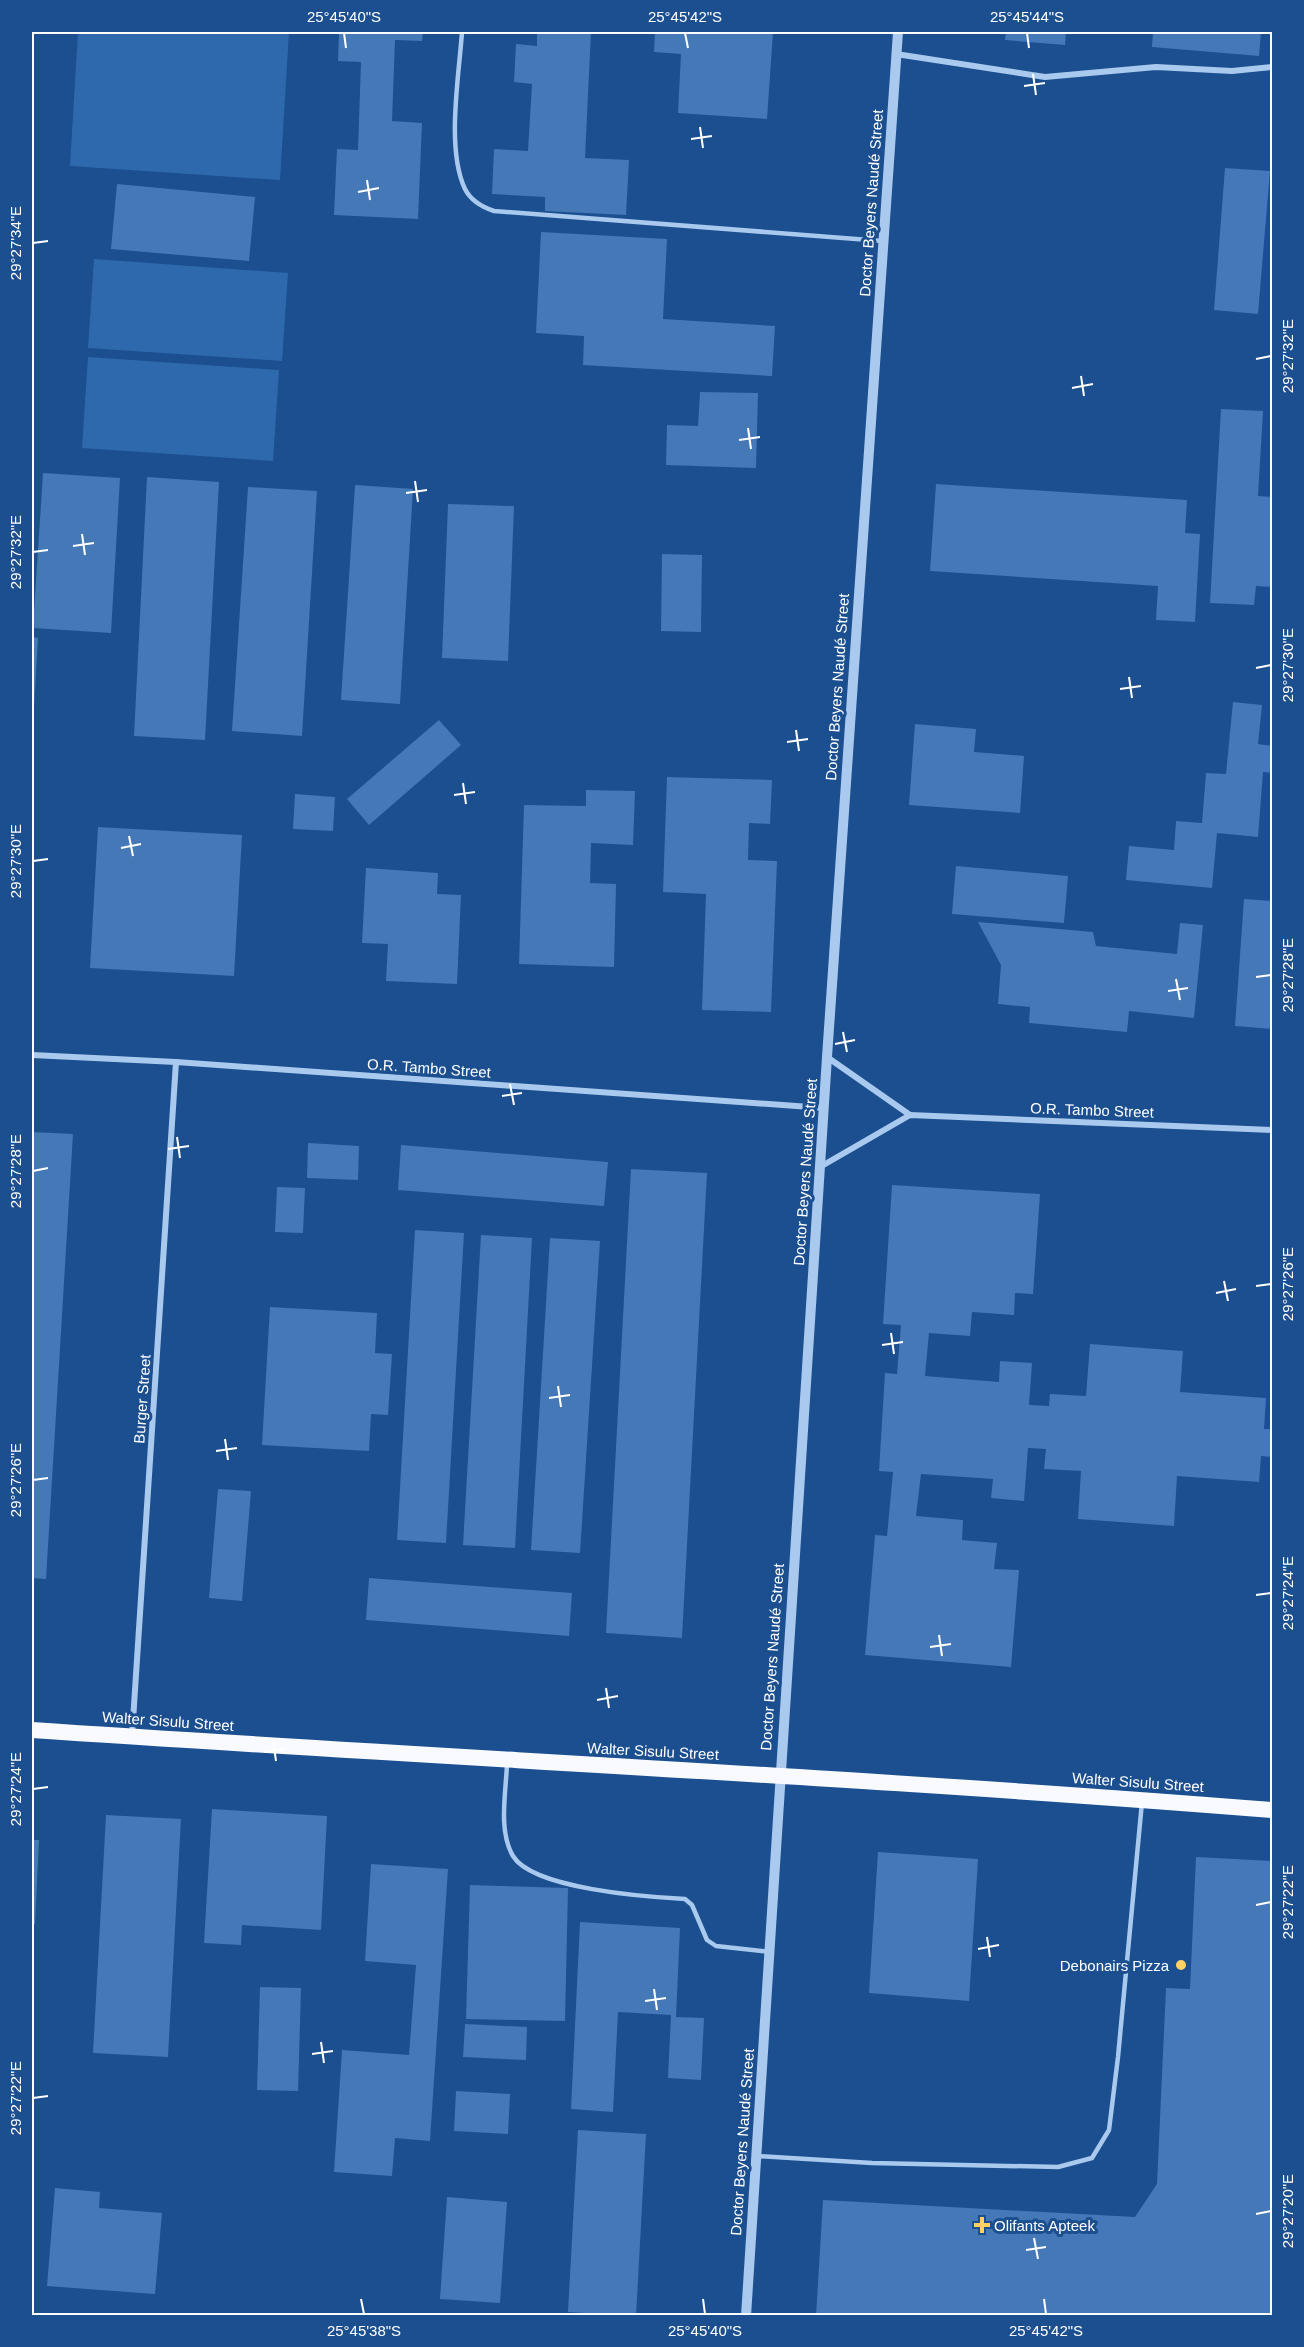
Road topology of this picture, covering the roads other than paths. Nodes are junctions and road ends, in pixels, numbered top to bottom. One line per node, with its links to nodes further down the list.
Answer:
1 (462, 32): 5 (lane)
2 (898, 32): 3 (street, Doctor Beyers Naudé Street)
3 (896, 54): 4 (street); 5 (street, Doctor Beyers Naudé Street)
4 (1272, 67)
5 (882, 241): 7 (street, Doctor Beyers Naudé Street)
6 (32, 1055): 8 (street, O.R. Tambo Street)
7 (827, 1057): 9 (street, Doctor Beyers Naudé Street); 10 (street)
8 (176, 1062): 9 (street, O.R. Tambo Street); 14 (street, Burger Street)
9 (825, 1108): 12 (street, Doctor Beyers Naudé Street)
10 (910, 1115): 11 (street, O.R. Tambo Street); 12 (street)
11 (1272, 1130)
12 (820, 1167): 16 (street, Doctor Beyers Naudé Street)
13 (32, 1730): 14 (highway, Walter Sisulu Street)
14 (132, 1737): 15 (highway, Walter Sisulu Street)
15 (507, 1761): 16 (highway, Walter Sisulu Street); 19 (lane)
16 (780, 1776): 17 (highway, Walter Sisulu Street); 19 (street, Doctor Beyers Naudé Street)
17 (1142, 1800): 18 (highway, Walter Sisulu Street); 20 (lane)
18 (1272, 1810)
19 (770, 1952): 20 (street, Doctor Beyers Naudé Street)
20 (756, 2156): 21 (street, Doctor Beyers Naudé Street)
21 (746, 2316)

